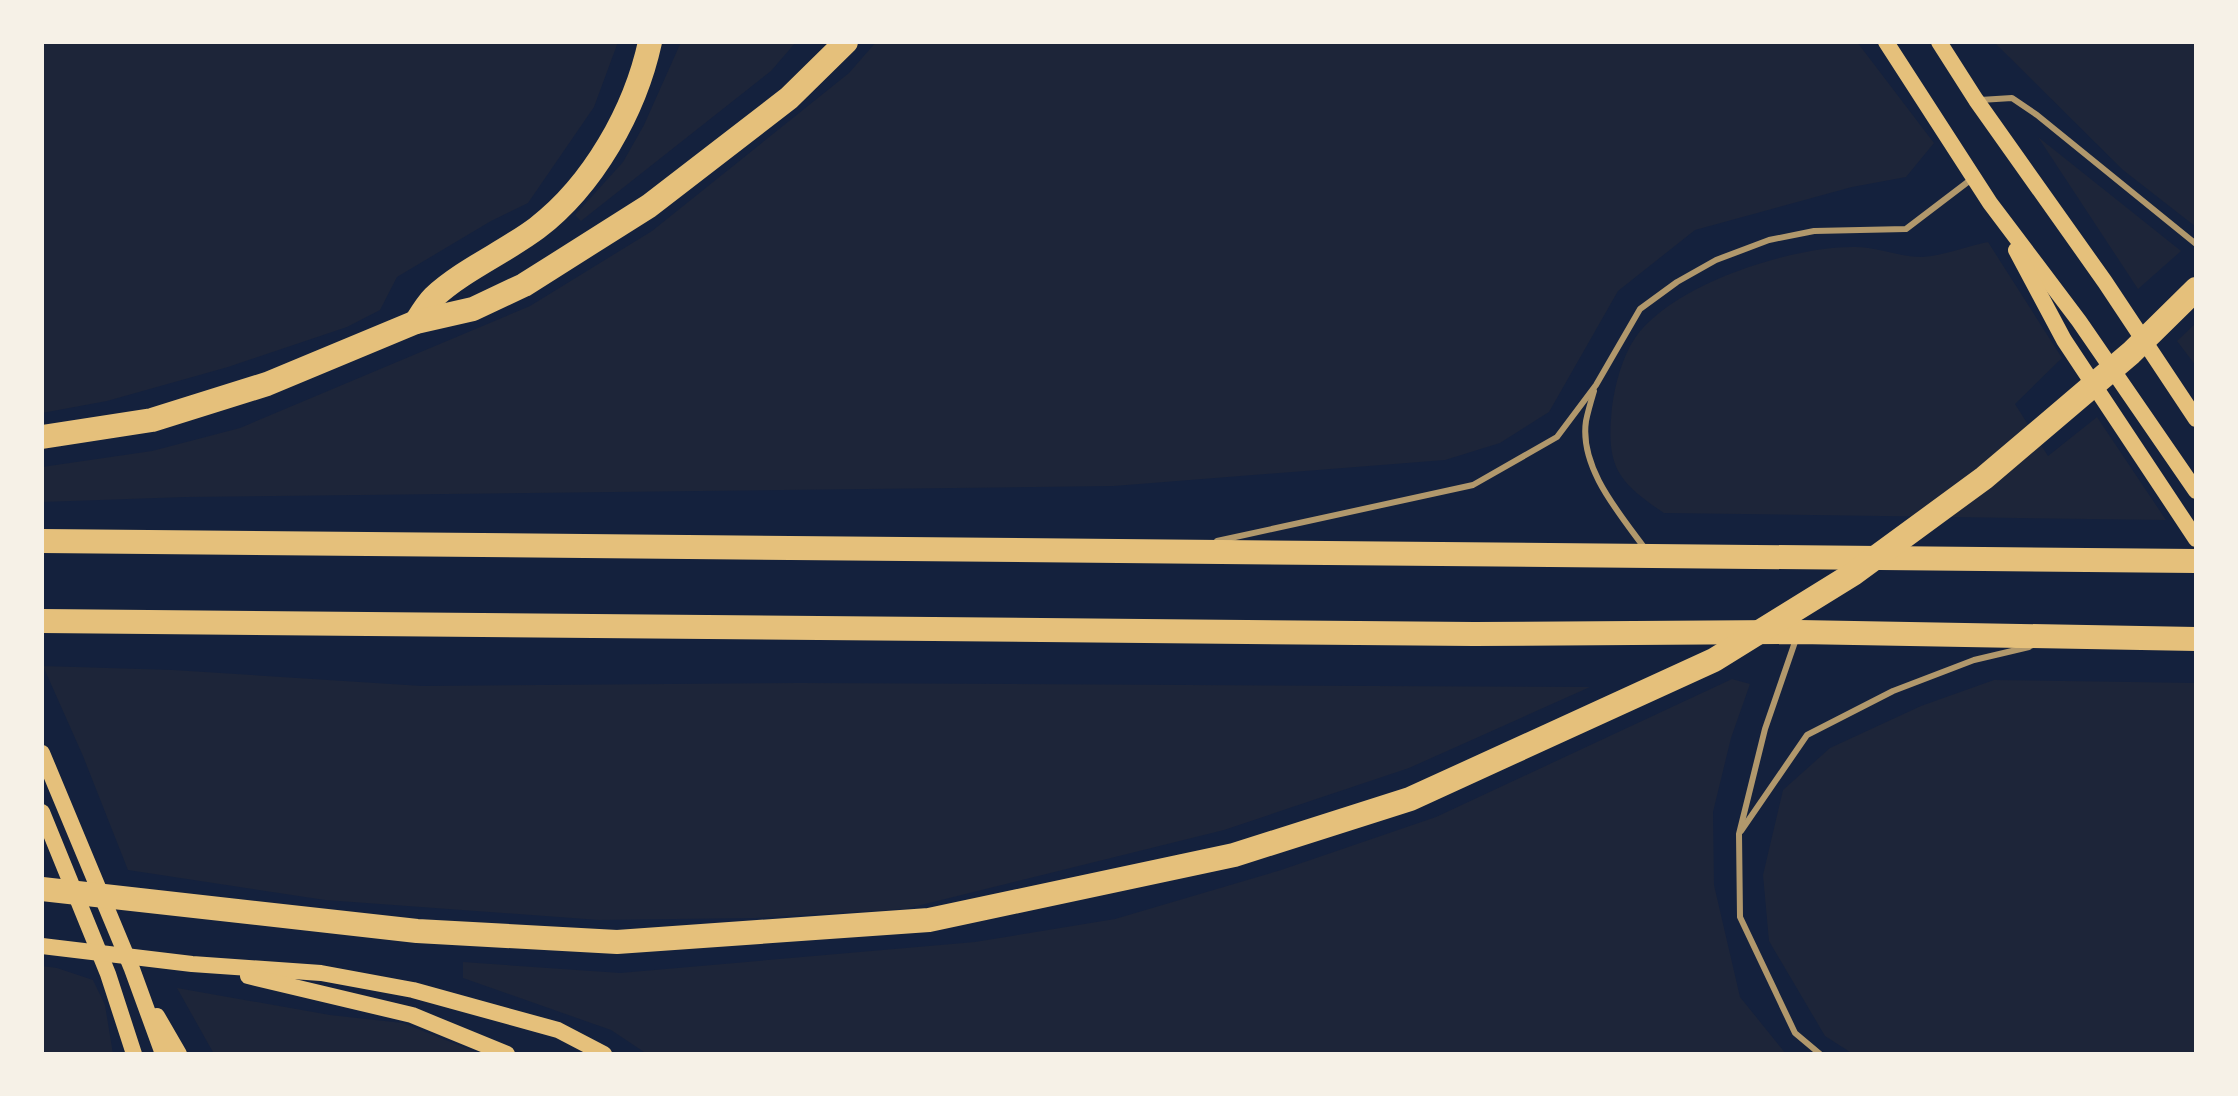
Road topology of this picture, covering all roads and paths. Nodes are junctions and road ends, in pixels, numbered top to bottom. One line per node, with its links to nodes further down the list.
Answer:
1 (650, 42): 10 (highway)
2 (846, 42): 10 (highway)
3 (1886, 42): 6 (main road)
4 (1939, 42): 5 (main road)
5 (1976, 100): 8 (lane); 12 (main road)
6 (1974, 178): 7 (main road); 11 (lane)
7 (1990, 203): 14 (main road); 15 (main road)
8 (2196, 244)
9 (2196, 289): 27 (highway)
10 (416, 322): 13 (highway)
11 (1596, 385): 17 (lane); 18 (lane)
12 (2196, 419)
13 (42, 437)
14 (2196, 491)
15 (2196, 539)
16 (42, 541): 17 (highway)
17 (1178, 549): 18 (highway)
18 (1650, 556): 19 (highway)
19 (2196, 561)
20 (42, 621): 21 (highway)
21 (1799, 632): 22 (highway); 26 (lane)
22 (2066, 638): 23 (highway); 26 (lane)
23 (2194, 639)
24 (42, 753): 30 (main road)
25 (42, 812): 31 (main road)
26 (1739, 834): 36 (lane)
27 (42, 889)
28 (42, 946): 29 (main road)
29 (192, 964): 34 (main road); 35 (main road)
30 (132, 969): 32 (main road); 33 (main road)
31 (134, 1054)
32 (163, 1054)
33 (179, 1054)
34 (507, 1054)
35 (604, 1054)
36 (1820, 1054)

